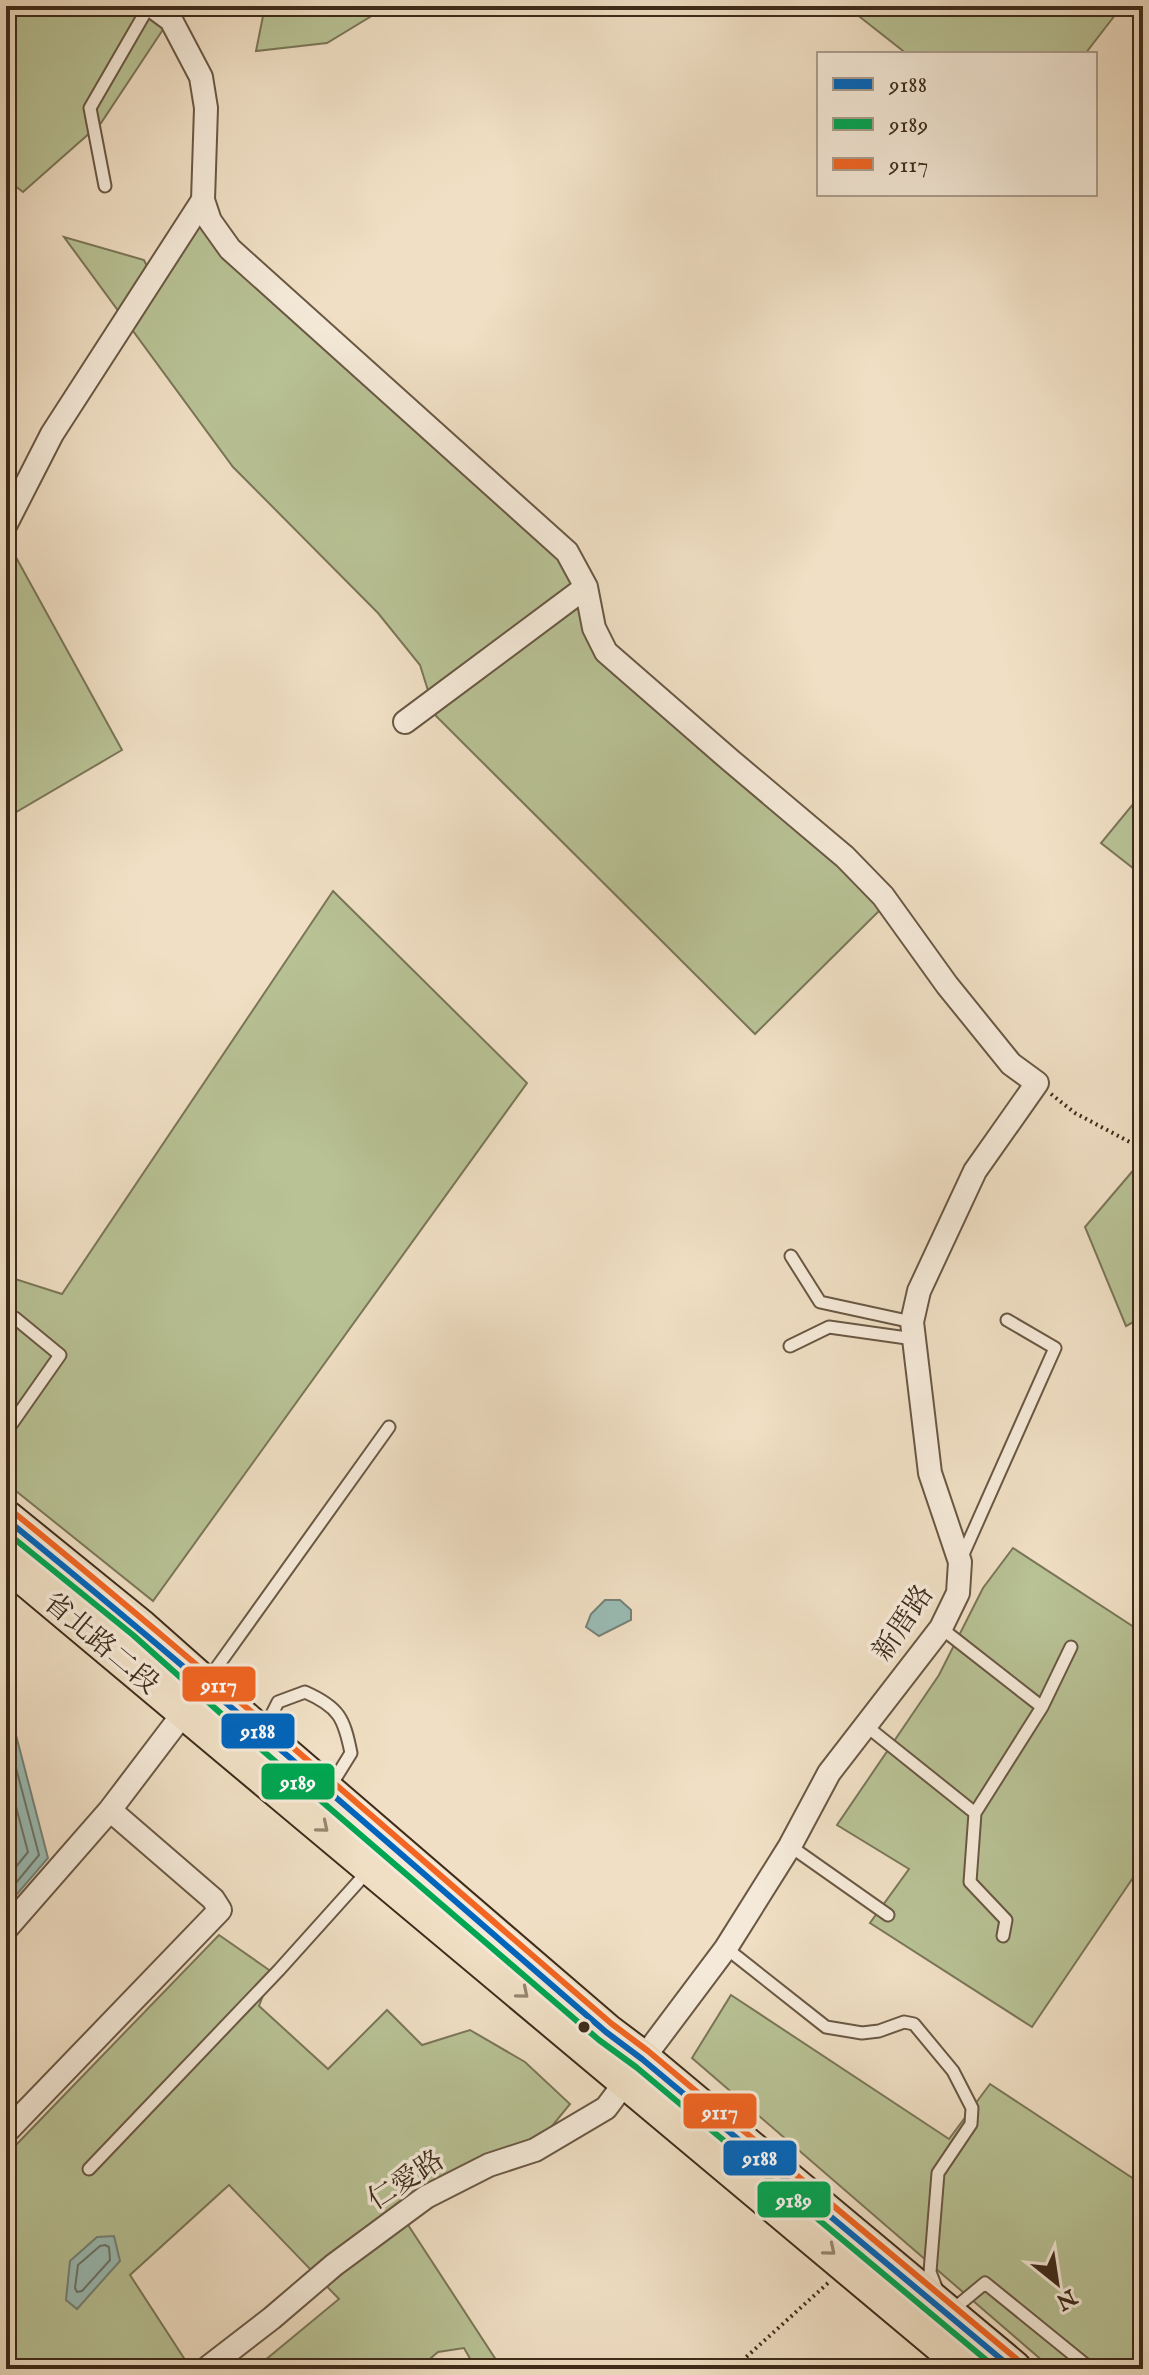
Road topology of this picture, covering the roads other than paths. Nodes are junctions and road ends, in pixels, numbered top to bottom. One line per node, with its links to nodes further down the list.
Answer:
1 (150, 6): 2 (lane); 3 (street)
2 (105, 186)
3 (203, 200): 4 (street); 5 (street)
4 (6, 524)
5 (586, 587): 6 (street); 10 (street, 新厝路)
6 (405, 722)
7 (791, 1256): 10 (lane)
8 (15, 1318): 13 (lane)
9 (1007, 1320): 16 (lane)
10 (913, 1330): 11 (lane); 16 (street, 新厝路)
11 (790, 1346)
12 (389, 1427): 19 (lane)
13 (6, 1432)
14 (6, 1519): 19 (main road, 省北路二段)
15 (6, 1561): 19 (main road, 省北路二段)
16 (960, 1562): 17 (street, 新厝路)
17 (941, 1628): 20 (lane); 21 (street, 新厝路)
18 (1071, 1647): 20 (lane)
19 (194, 1698): 22 (main road, 省北路二段); 24 (street); 27 (main road, 省北路二段, one-way to 27)
20 (1042, 1707): 25 (lane)
21 (865, 1725): 25 (lane); 26 (street, 新厝路)
22 (262, 1736): 23 (main road, 省北路二段); 23 (lane)
23 (328, 1791): 32 (main road, 省北路二段)
24 (110, 1810): 29 (street); 33 (street)
25 (975, 1813): 30 (lane)
26 (790, 1846): 28 (lane); 31 (street, 新厝路)
27 (371, 1867): 32 (main road, 省北路二段, one-way to 32); 34 (lane)
28 (888, 1915)
29 (6, 1929)
30 (1003, 1936)
31 (726, 1948): 32 (street, 新厝路); 35 (lane)
32 (635, 2070): 35 (main road, 省北路二段); 36 (street, 仁愛路); 37 (main road, 省北路二段, one-way to 37)
33 (6, 2126)
34 (89, 2169)
35 (947, 2314): 38 (main road, 省北路二段); 39 (lane)
36 (206, 2369)
37 (971, 2369)
38 (1013, 2369)
39 (1091, 2369)

